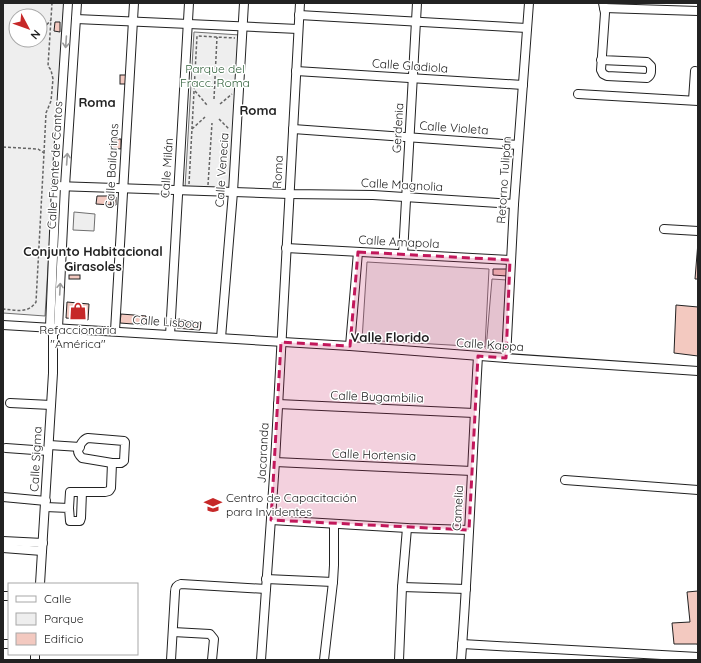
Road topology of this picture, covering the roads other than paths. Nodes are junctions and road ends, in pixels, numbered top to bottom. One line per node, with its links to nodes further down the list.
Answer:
1 (68, 3): 31 (street, Calle Fuente de Cantos, one-way to 31)
2 (77, 3): 14 (street, Calle Fuente de Cantos)
3 (134, 3): 16 (street, Calle Bailarinas)
4 (189, 3): 17 (street, Calle Milán)
5 (244, 3): 18 (street, Calle Venecia)
6 (300, 3): 13 (street, Roma)
7 (418, 3): 15 (street, Gerdenia)
8 (529, 3): 19 (street, Retorno Tulipán)
9 (604, 5): 10 (street); 21 (street)
10 (657, 6): 11 (street)
11 (681, 6): 12 (street)
12 (698, 11)
13 (299, 14): 15 (street); 20 (street, Roma)
14 (76, 19): 16 (street); 32 (street, Calle Fuente de Cantos, one-way to 14)
15 (416, 21): 19 (street); 24 (street, Gerdenia)
16 (132, 22): 17 (street); 33 (street, Calle Bailarinas)
17 (188, 24): 18 (street); 34 (street, Calle Milán)
18 (242, 27): 20 (street); 35 (street, Calle Venecia)
19 (527, 28): 25 (street, Retorno Tulipán)
20 (298, 29): 22 (street, Roma)
21 (601, 60): 21 (street)
22 (296, 71): 24 (street, Calle Gladiola); 28 (street, Roma)
23 (695, 71): 27 (street)
24 (413, 78): 25 (street, Calle Gladiola); 29 (street, Gerdenia)
25 (523, 85): 30 (street, Retorno Tulipán)
26 (578, 94): 27 (street)
27 (695, 100)
28 (292, 129): 29 (street, Calle Violeta); 36 (street, Roma)
29 (410, 137): 30 (street, Calle Violeta); 37 (street, Gerdenia)
30 (518, 145): 38 (street, Retorno Tulipán)
31 (56, 186): 32 (street, Calle Magnolia); 46 (street, Calle Fuente de Cantos)
32 (65, 186): 33 (street, Calle Magnolia); 46 (street, Calle Fuente de Cantos, one-way to 32)
33 (123, 188): 34 (street, Calle Magnolia); 47 (street, Calle Bailarinas)
34 (178, 190): 35 (street, Calle Magnolia); 48 (street, Calle Milán)
35 (233, 192): 36 (street, Calle Magnolia); 49 (street, Calle Venecia)
36 (289, 194): 37 (street, Calle Magnolia); 41 (street, Roma)
37 (406, 197): 38 (street, Calle Magnolia); 43 (street, Gerdenia)
38 (514, 204): 44 (street, Retorno Tulipán)
39 (664, 229): 40 (street)
40 (698, 231)
41 (286, 248): 42 (street, Calle Amapola); 50 (street, Roma)
42 (358, 252): 43 (street, Calle Amapola); 51 (street)
43 (403, 254): 44 (street, Calle Amapola)
44 (510, 260): 53 (street, Retorno Tulipán)
45 (3, 325): 46 (street)
46 (54, 330): 47 (street, Calle Lisboa); 57 (street, Calle Sigma)
47 (115, 331): 48 (street, Calle Lisboa)
48 (170, 335): 49 (street, Calle Lisboa)
49 (221, 338): 50 (street, Calle Lisboa)
50 (281, 342): 51 (street, Calle Kappa); 56 (street, Jacaranda)
51 (350, 346): 52 (street, Calle Kappa)
52 (478, 356): 53 (street, Calle Kappa); 58 (street, Camelia)
53 (506, 358): 54 (street, Calle Kappa)
54 (698, 371)
55 (10, 403): 57 (street)
56 (278, 404): 58 (street, Calle Bugambilia); 62 (street, Jacaranda)
57 (51, 406): 61 (street, Calle Sigma)
58 (474, 413): 64 (street, Camelia)
59 (80, 447): 61 (street); 63 (street); 63 (street)
60 (6, 448): 61 (street)
61 (49, 448): 69 (street, Calle Sigma)
62 (275, 462): 64 (street, Calle Hortensia); 71 (street, Jacaranda)
63 (112, 463): 67 (street)
64 (472, 471): 74 (street, Camelia)
65 (565, 480): 66 (street)
66 (698, 490)
67 (82, 492): 70 (street); 70 (street)
68 (3, 497): 69 (street)
69 (45, 504): 70 (street); 76 (street, Calle Sigma)
70 (69, 508)
71 (271, 520): 72 (street); 78 (street, Jacaranda)
72 (334, 524): 73 (street); 79 (street)
73 (407, 528): 74 (street); 81 (street)
74 (469, 530): 83 (street, Camelia)
75 (3, 541): 76 (street)
76 (43, 547): 77 (street); 80 (street, Calle Sigma)
77 (3, 548)
78 (266, 579): 79 (street); 82 (street, Jacaranda)
79 (333, 582): 90 (street)
80 (40, 583)
81 (402, 587): 83 (street); 91 (street)
82 (266, 589): 84 (street); 89 (street, Jacaranda)
83 (466, 589): 85 (street, Camelia)
84 (173, 632): 87 (street); 88 (street)
85 (462, 644): 86 (street); 92 (street, Camelia)
86 (698, 658)
87 (171, 660)
88 (212, 660)
89 (261, 660)
90 (324, 660)
91 (398, 660)
92 (461, 660)

